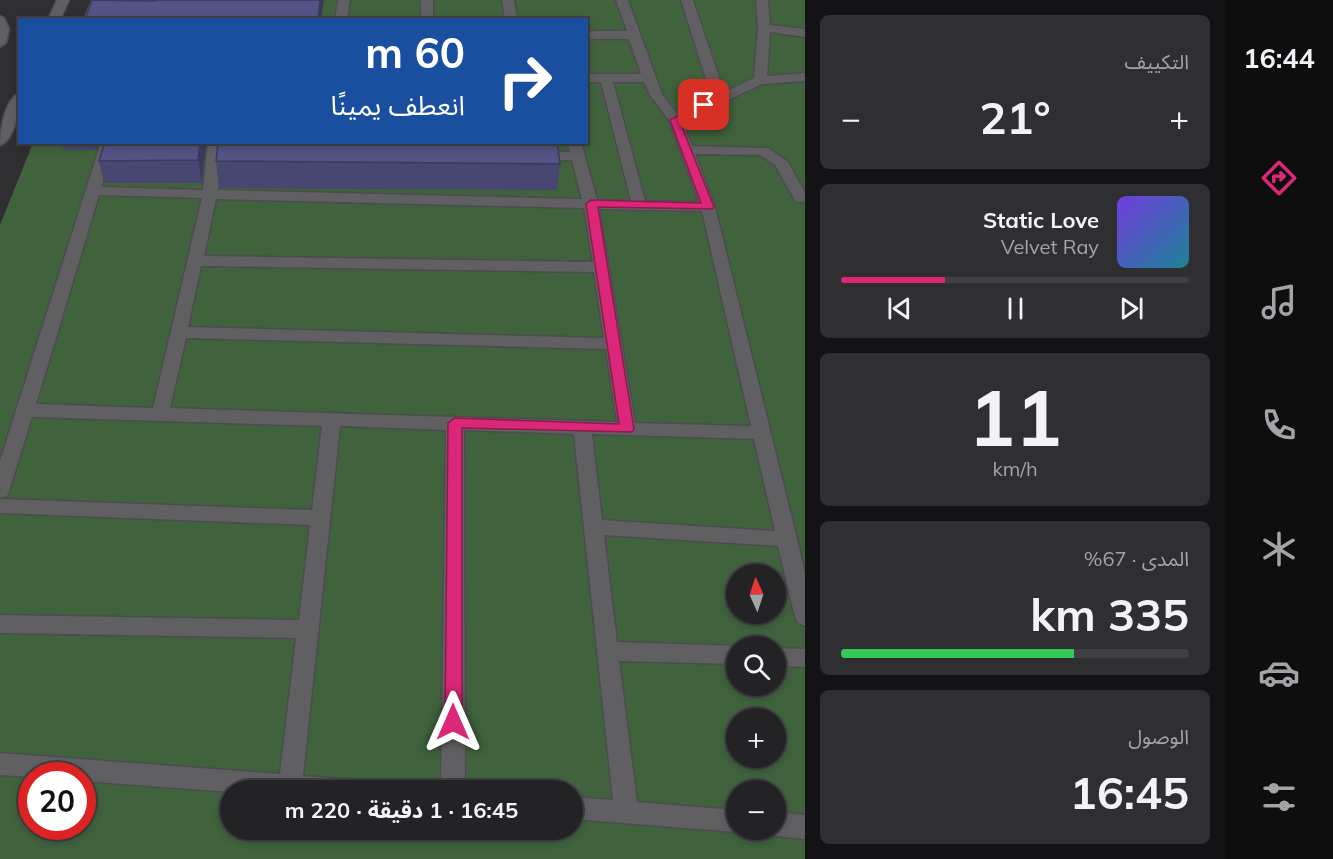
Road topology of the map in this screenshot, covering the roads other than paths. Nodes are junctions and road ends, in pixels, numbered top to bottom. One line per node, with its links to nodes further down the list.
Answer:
1 (63, 0): 8 (main road)
2 (344, 0): 9 (main road)
3 (428, 0): 10 (main road)
4 (508, 0): 11 (main road)
5 (622, 0): 16 (main road)
6 (687, 0): 23 (main road)
7 (762, 0): 13 (main road)
8 (55, 18)
9 (341, 18)
10 (427, 18)
11 (511, 18)
12 (0, 20): 17 (main road)
13 (764, 28): 14 (main road); 22 (main road)
14 (805, 33)
15 (588, 35): 16 (main road)
16 (634, 35): 21 (main road)
17 (0, 43)
18 (805, 77): 22 (main road)
19 (588, 78): 20 (main road)
20 (606, 78): 21 (main road); 36 (main road)
21 (649, 78): 25 (main road)
22 (760, 80): 23 (main road)
23 (719, 98): 25 (main road)
24 (18, 101): 26 (main road)
25 (675, 120): 30 (main road)
26 (0, 141)
27 (107, 144): 32 (main road)
28 (575, 149): 31 (main road); 35 (main road)
29 (218, 150): 33 (main road)
30 (686, 150): 34 (main road); 37 (main road)
31 (518, 156)
32 (92, 191): 33 (main road); 42 (main road)
33 (210, 194): 35 (main road); 38 (main road)
34 (804, 202)
35 (591, 204): 36 (main road); 39 (main road)
36 (639, 205): 37 (main road)
37 (708, 207): 48 (main road)
38 (195, 261): 39 (main road); 40 (main road)
39 (601, 267): 41 (main road)
40 (179, 332): 41 (main road); 43 (main road)
41 (613, 344): 47 (main road)
42 (24, 410): 43 (main road); 49 (main road)
43 (160, 415): 44 (main road)
44 (332, 420): 45 (main road); 51 (main road)
45 (455, 423): 46 (main road); 63 (main road)
46 (582, 427): 47 (main road); 52 (main road)
47 (627, 429): 48 (main road)
48 (762, 433): 53 (main road)
49 (0, 491)
50 (0, 506): 51 (main road)
51 (320, 518): 56 (main road)
52 (593, 528): 53 (main road); 57 (main road)
53 (787, 539): 54 (main road)
54 (805, 617)
55 (0, 624): 56 (main road)
56 (308, 629): 62 (main road)
57 (607, 651): 58 (main road); 66 (main road)
58 (726, 655)
59 (786, 657): 60 (main road)
60 (805, 658)
61 (0, 764): 64 (main road)
62 (291, 780)
63 (453, 780)
64 (220, 781)
65 (583, 809): 66 (main road)
66 (626, 812): 67 (main road)
67 (726, 820)
68 (786, 825): 69 (main road)
69 (805, 827)

